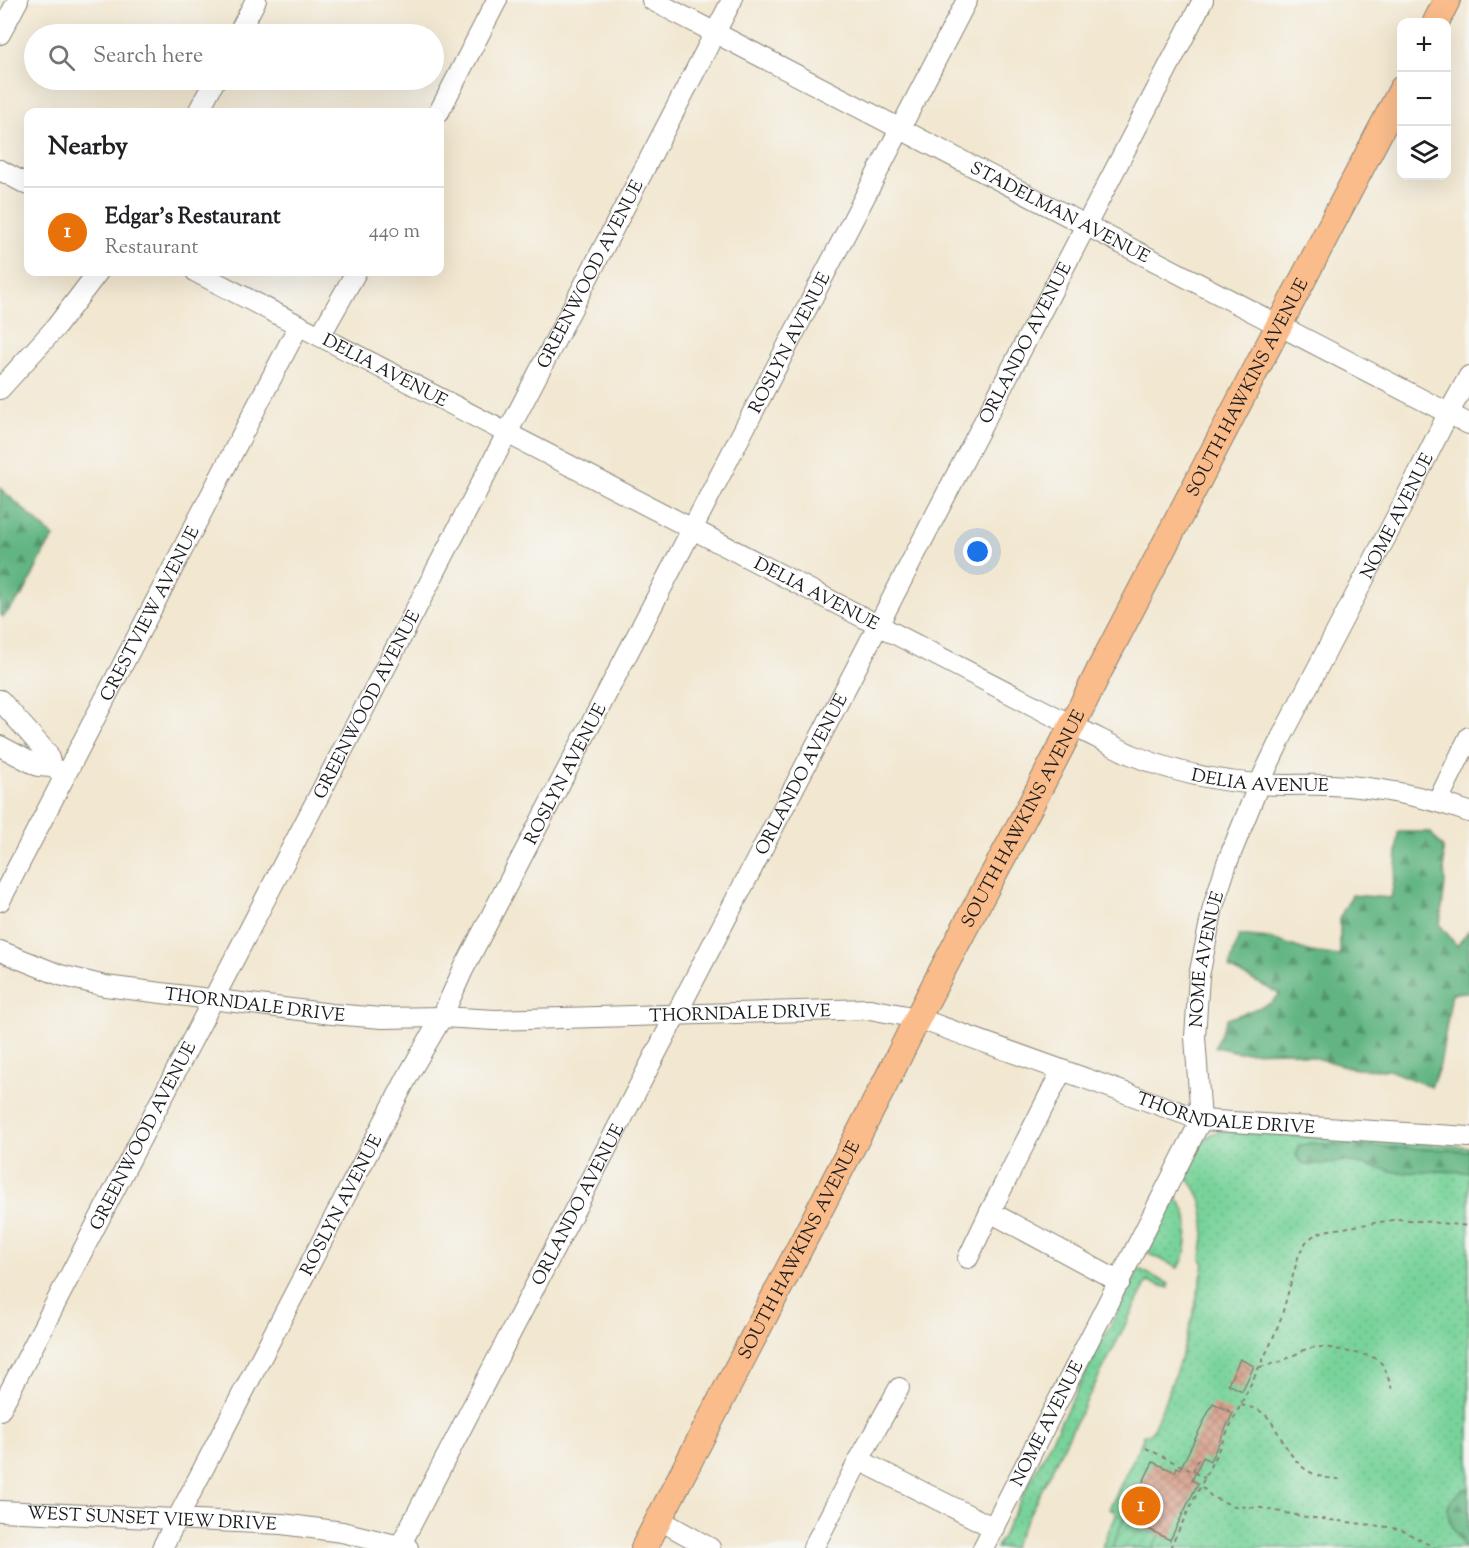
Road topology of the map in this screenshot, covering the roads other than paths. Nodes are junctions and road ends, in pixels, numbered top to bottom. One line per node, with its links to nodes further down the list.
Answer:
1 (18, 0): 12 (street)
2 (256, 0): 10 (street)
3 (497, 0): 16 (street)
4 (652, 0): 11 (street, STADELMAN AVENUE)
5 (732, 0): 11 (street, GREENWOOD AVENUE)
6 (967, 0): 17 (street, ROSLYN AVENUE)
7 (1203, 0): 20 (street, ORLANDO AVENUE)
8 (1447, 0): 9 (main road)
9 (1438, 18)
10 (243, 24)
11 (715, 32): 17 (street, STADELMAN AVENUE); 31 (street, GREENWOOD AVENUE)
12 (0, 34)
13 (210, 90): 15 (street)
14 (1397, 97): 25 (main road, SOUTH HAWKINS AVENUE)
15 (200, 108)
16 (441, 108)
17 (900, 129): 20 (street, STADELMAN AVENUE); 32 (street, ROSLYN AVENUE)
18 (0, 170): 19 (street)
19 (24, 183)
20 (1086, 225): 25 (street, STADELMAN AVENUE); 33 (street, ORLANDO AVENUE)
21 (95, 276): 28 (street)
22 (204, 276): 24 (street, DELIA AVENUE)
23 (354, 276): 26 (street)
24 (299, 325): 26 (street, DELIA AVENUE); 38 (street, CRESTVIEW AVENUE)
25 (1279, 325): 29 (street, STADELMAN AVENUE); 35 (main road, SOUTH HAWKINS AVENUE)
26 (320, 336): 31 (street, DELIA AVENUE)
27 (1469, 376): 29 (street, NOME AVENUE)
28 (0, 389)
29 (1448, 414): 30 (street, STADELMAN AVENUE); 39 (street, NOME AVENUE)
30 (1469, 424)
31 (507, 433): 32 (street, DELIA AVENUE); 44 (street, GREENWOOD AVENUE)
32 (693, 529): 33 (street, DELIA AVENUE); 46 (street, ROSLYN AVENUE)
33 (879, 625): 35 (street, DELIA AVENUE); 45 (street, ORLANDO AVENUE)
34 (0, 700): 38 (street)
35 (1073, 726): 39 (street, DELIA AVENUE); 47 (main road, SOUTH HAWKINS AVENUE)
36 (1469, 737): 40 (street)
37 (0, 746): 38 (street)
38 (59, 771): 42 (street, CRESTVIEW AVENUE)
39 (1258, 784): 40 (street, DELIA AVENUE); 49 (street, NOME AVENUE)
40 (1438, 801): 41 (street, DELIA AVENUE)
41 (1469, 812)
42 (0, 901)
43 (0, 951): 44 (street, THORNDALE DRIVE)
44 (214, 1000): 46 (street, THORNDALE DRIVE); 55 (street, GREENWOOD AVENUE)
45 (675, 1015): 46 (street, THORNDALE DRIVE); 47 (street, THORNDALE DRIVE); 61 (street, ORLANDO AVENUE)
46 (441, 1017): 58 (street, ROSLYN AVENUE)
47 (917, 1018): 48 (street, THORNDALE DRIVE); 59 (main road, SOUTH HAWKINS AVENUE)
48 (1062, 1070): 49 (street, THORNDALE DRIVE); 51 (street)
49 (1201, 1120): 50 (street, THORNDALE DRIVE); 53 (street, NOME AVENUE)
50 (1469, 1137)
51 (990, 1212): 52 (street); 53 (street)
52 (968, 1258)
53 (1120, 1282): 60 (street, NOME AVENUE)
54 (899, 1388): 56 (street)
55 (0, 1410)
56 (859, 1460): 60 (street); 65 (street)
57 (0, 1511): 58 (street, WEST SUNSET VIEW DRIVE)
58 (176, 1520): 61 (street, WEST SUNSET VIEW DRIVE); 62 (street, ROSLYN AVENUE)
59 (660, 1520): 63 (main road, SOUTH HAWKINS AVENUE); 64 (street)
60 (994, 1528): 66 (street, NOME AVENUE)
61 (403, 1547)
62 (162, 1548)
63 (644, 1548)
64 (710, 1548)
65 (813, 1548)
66 (984, 1548)

